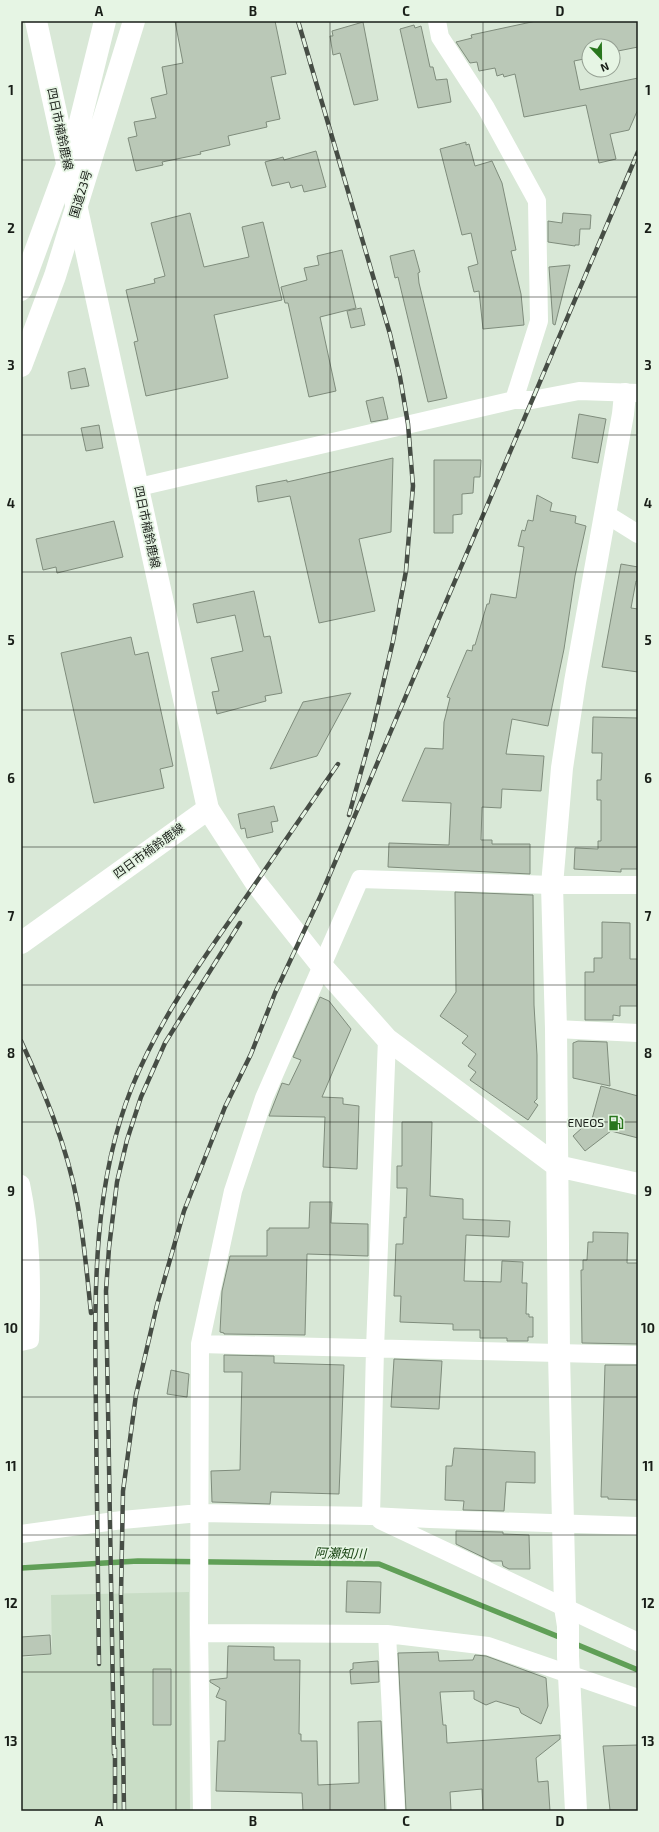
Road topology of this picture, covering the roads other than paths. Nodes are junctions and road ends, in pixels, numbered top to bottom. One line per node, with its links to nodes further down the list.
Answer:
1 (36, 21): 9 (main road, 四日市楠鈴鹿線)
2 (105, 21): 5 (main road, 国道23号)
3 (134, 21): 6 (main road, 国道23号)
4 (437, 21): 8 (street)
5 (21, 290)
6 (21, 366)
7 (631, 393): 8 (street); 10 (main road)
8 (514, 400): 9 (street)
9 (139, 487): 12 (main road, 四日市楠鈴鹿線)
10 (606, 514): 11 (street); 13 (main road)
11 (638, 534)
12 (208, 808): 15 (main road, 四日市楠鈴鹿線); 16 (main road)
13 (552, 885): 14 (street); 16 (street); 17 (main road)
14 (638, 885)
15 (21, 943)
16 (321, 965): 19 (main road); 24 (street)
17 (556, 1029): 18 (street); 20 (main road)
18 (638, 1033)
19 (388, 1039): 20 (main road); 25 (street)
20 (557, 1166): 22 (main road); 26 (main road)
21 (21, 1184): 23 (street)
22 (638, 1184)
23 (21, 1342)
24 (200, 1344): 25 (street); 28 (street)
25 (375, 1349): 26 (street); 29 (street)
26 (559, 1353): 27 (street); 30 (main road)
27 (638, 1355)
28 (200, 1513): 29 (street); 32 (street); 34 (street)
29 (371, 1516): 30 (street); 33 (street)
30 (564, 1524): 31 (street); 33 (main road)
31 (638, 1526)
32 (21, 1534)
33 (567, 1616): 36 (street); 37 (main road)
34 (199, 1626): 35 (street); 39 (street)
35 (387, 1634): 37 (street); 40 (street)
36 (638, 1642)
37 (568, 1664): 38 (street); 41 (main road)
38 (638, 1698)
39 (202, 1811)
40 (396, 1811)
41 (576, 1811)

